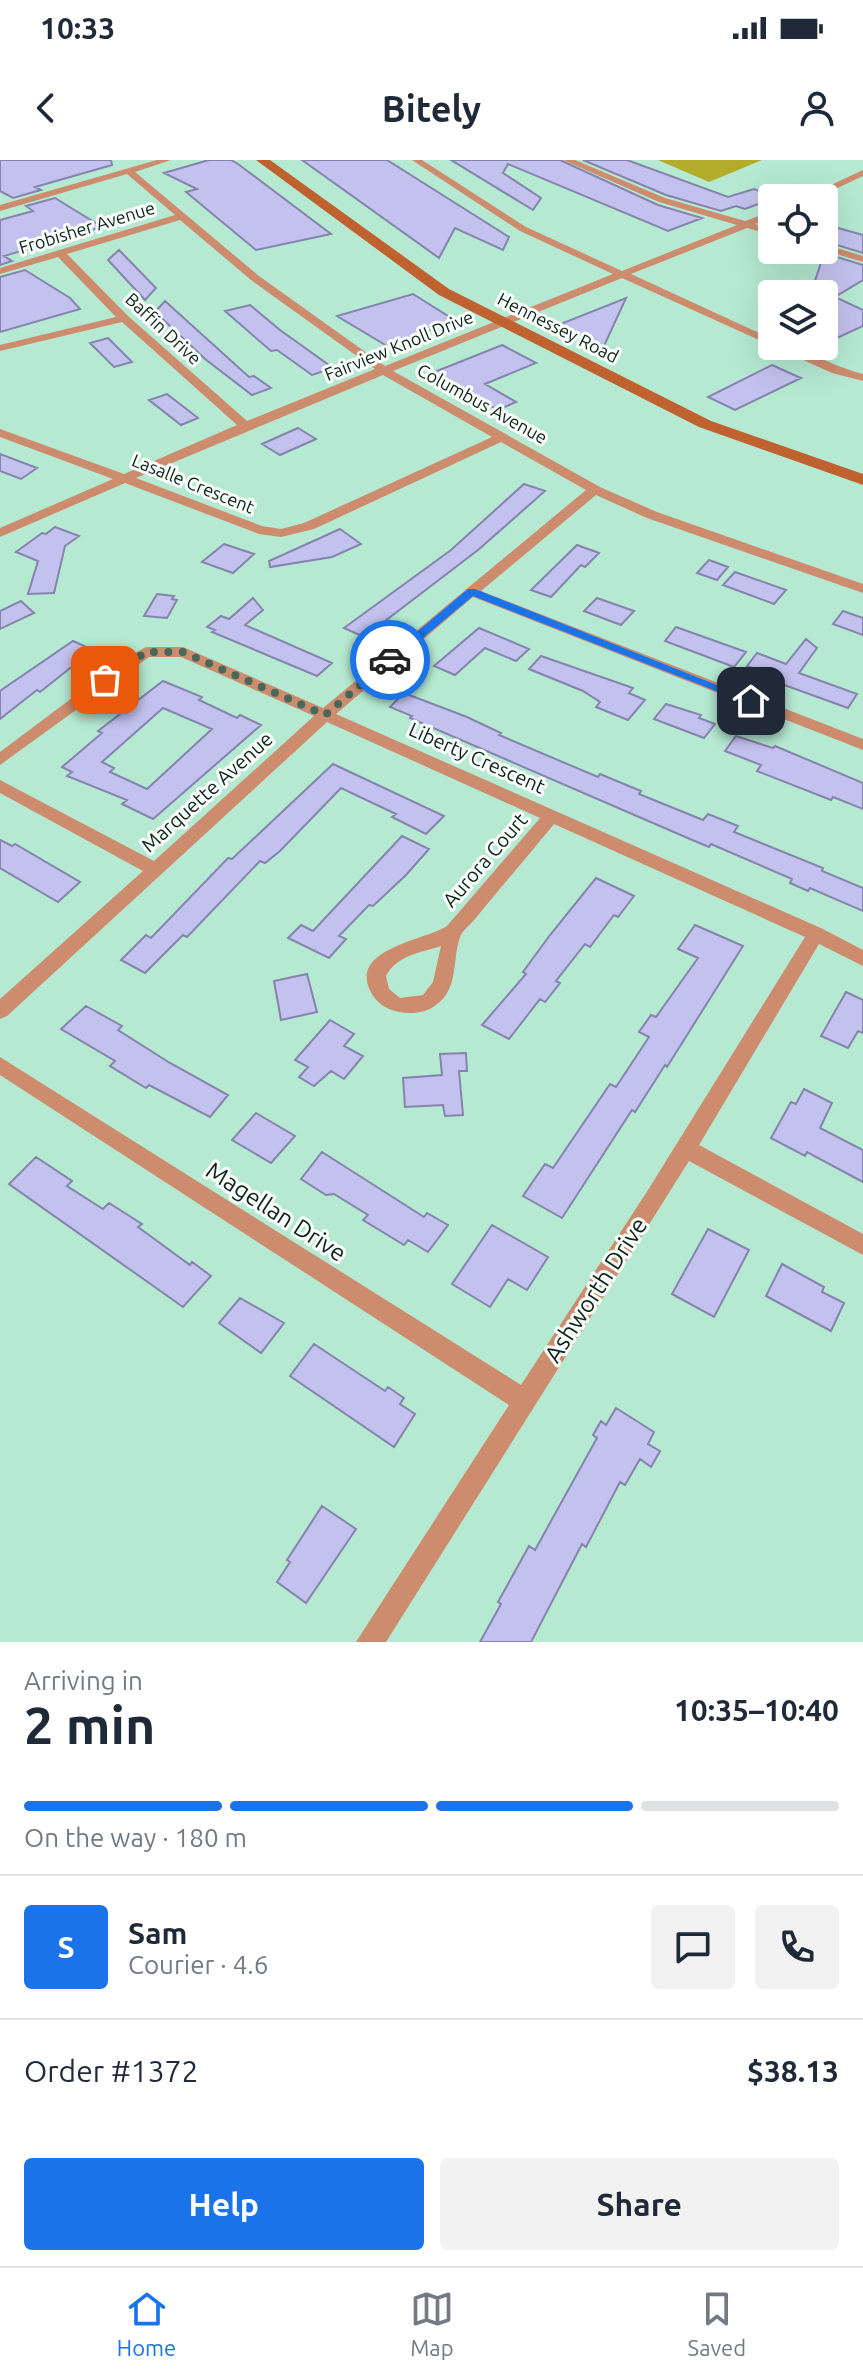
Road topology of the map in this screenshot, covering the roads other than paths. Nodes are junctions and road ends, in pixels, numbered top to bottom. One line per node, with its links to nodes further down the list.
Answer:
1 (167, 160): 5 (street)
2 (262, 160): 19 (street, Hennessey Road)
3 (416, 160): 17 (street)
4 (567, 160): 11 (street)
5 (128, 171): 8 (street); 9 (street, Columbus Avenue)
6 (863, 173): 7 (street)
7 (838, 184)
8 (0, 208)
9 (182, 216): 14 (street, Frobisher Avenue); 23 (street, Columbus Avenue)
10 (758, 220): 11 (street, Fairview Knoll Drive)
11 (748, 225): 12 (street); 17 (street, Fairview Knoll Drive)
12 (758, 228)
13 (838, 251): 15 (street)
14 (60, 253): 16 (street, Frobisher Avenue); 18 (street, Baffin Drive)
15 (863, 259)
16 (0, 271)
17 (622, 276): 19 (street, Fairview Knoll Drive); 20 (street)
18 (124, 318): 21 (street); 25 (street, Baffin Drive)
19 (504, 323): 23 (street, Fairview Knoll Drive); 29 (street, Hennessey Road)
20 (758, 337)
21 (0, 348)
22 (811, 360): 24 (street)
23 (385, 371): 25 (street, Fairview Knoll Drive); 27 (street, Columbus Avenue)
24 (863, 378)
25 (245, 426): 28 (street, Fairview Knoll Drive)
26 (0, 433): 28 (street, Lasalle Crescent)
27 (502, 437): 28 (street, Lasalle Crescent); 30 (street, Columbus Avenue)
28 (129, 478): 31 (street, Fairview Knoll Drive)
29 (863, 480)
30 (595, 490): 32 (street, Columbus Avenue); 33 (street, Marquette Avenue)
31 (0, 533)
32 (863, 589)
33 (472, 592): 34 (street, Marquette Avenue); 35 (street)
34 (325, 715): 36 (street, Liberty Crescent); 38 (street, Liberty Crescent); 39 (street, Marquette Avenue)
35 (863, 745)
36 (0, 760)
37 (0, 786): 39 (street)
38 (552, 815): 40 (street, Aurora Court); 41 (street, Liberty Crescent)
39 (154, 869): 43 (street, Marquette Avenue)
40 (451, 934): 40 (street, Aurora Court)
41 (816, 934): 42 (street, Liberty Crescent); 45 (street, Ashworth Drive)
42 (863, 959)
43 (0, 1011)
44 (0, 1065): 47 (street, Magellan Drive)
45 (686, 1149): 46 (street); 47 (street, Ashworth Drive)
46 (863, 1245)
47 (524, 1401): 48 (street, Ashworth Drive)
48 (370, 1642)

